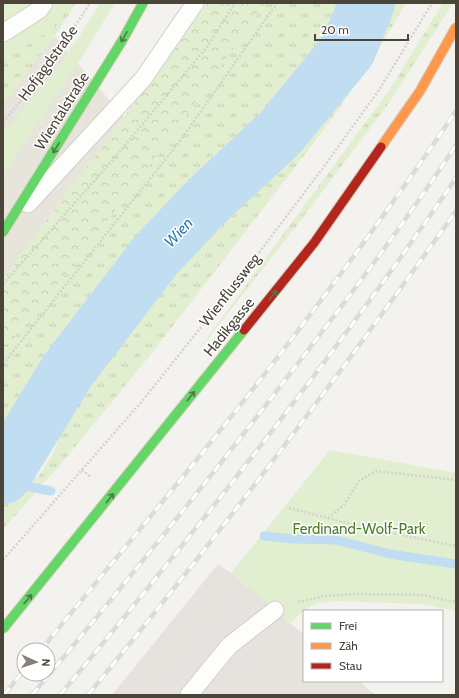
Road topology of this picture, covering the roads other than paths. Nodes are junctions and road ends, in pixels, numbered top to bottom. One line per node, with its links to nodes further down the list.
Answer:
1 (44, 3): 5 (lane)
2 (143, 3): 6 (main road, Wientalstraße, one-way to 6)
3 (195, 3): 6 (lane)
4 (456, 27): 8 (main road, Hadikgasse, one-way to 4, bridge)
5 (3, 33)
6 (4, 232)
7 (274, 610): 9 (lane)
8 (3, 629)
9 (189, 695)

